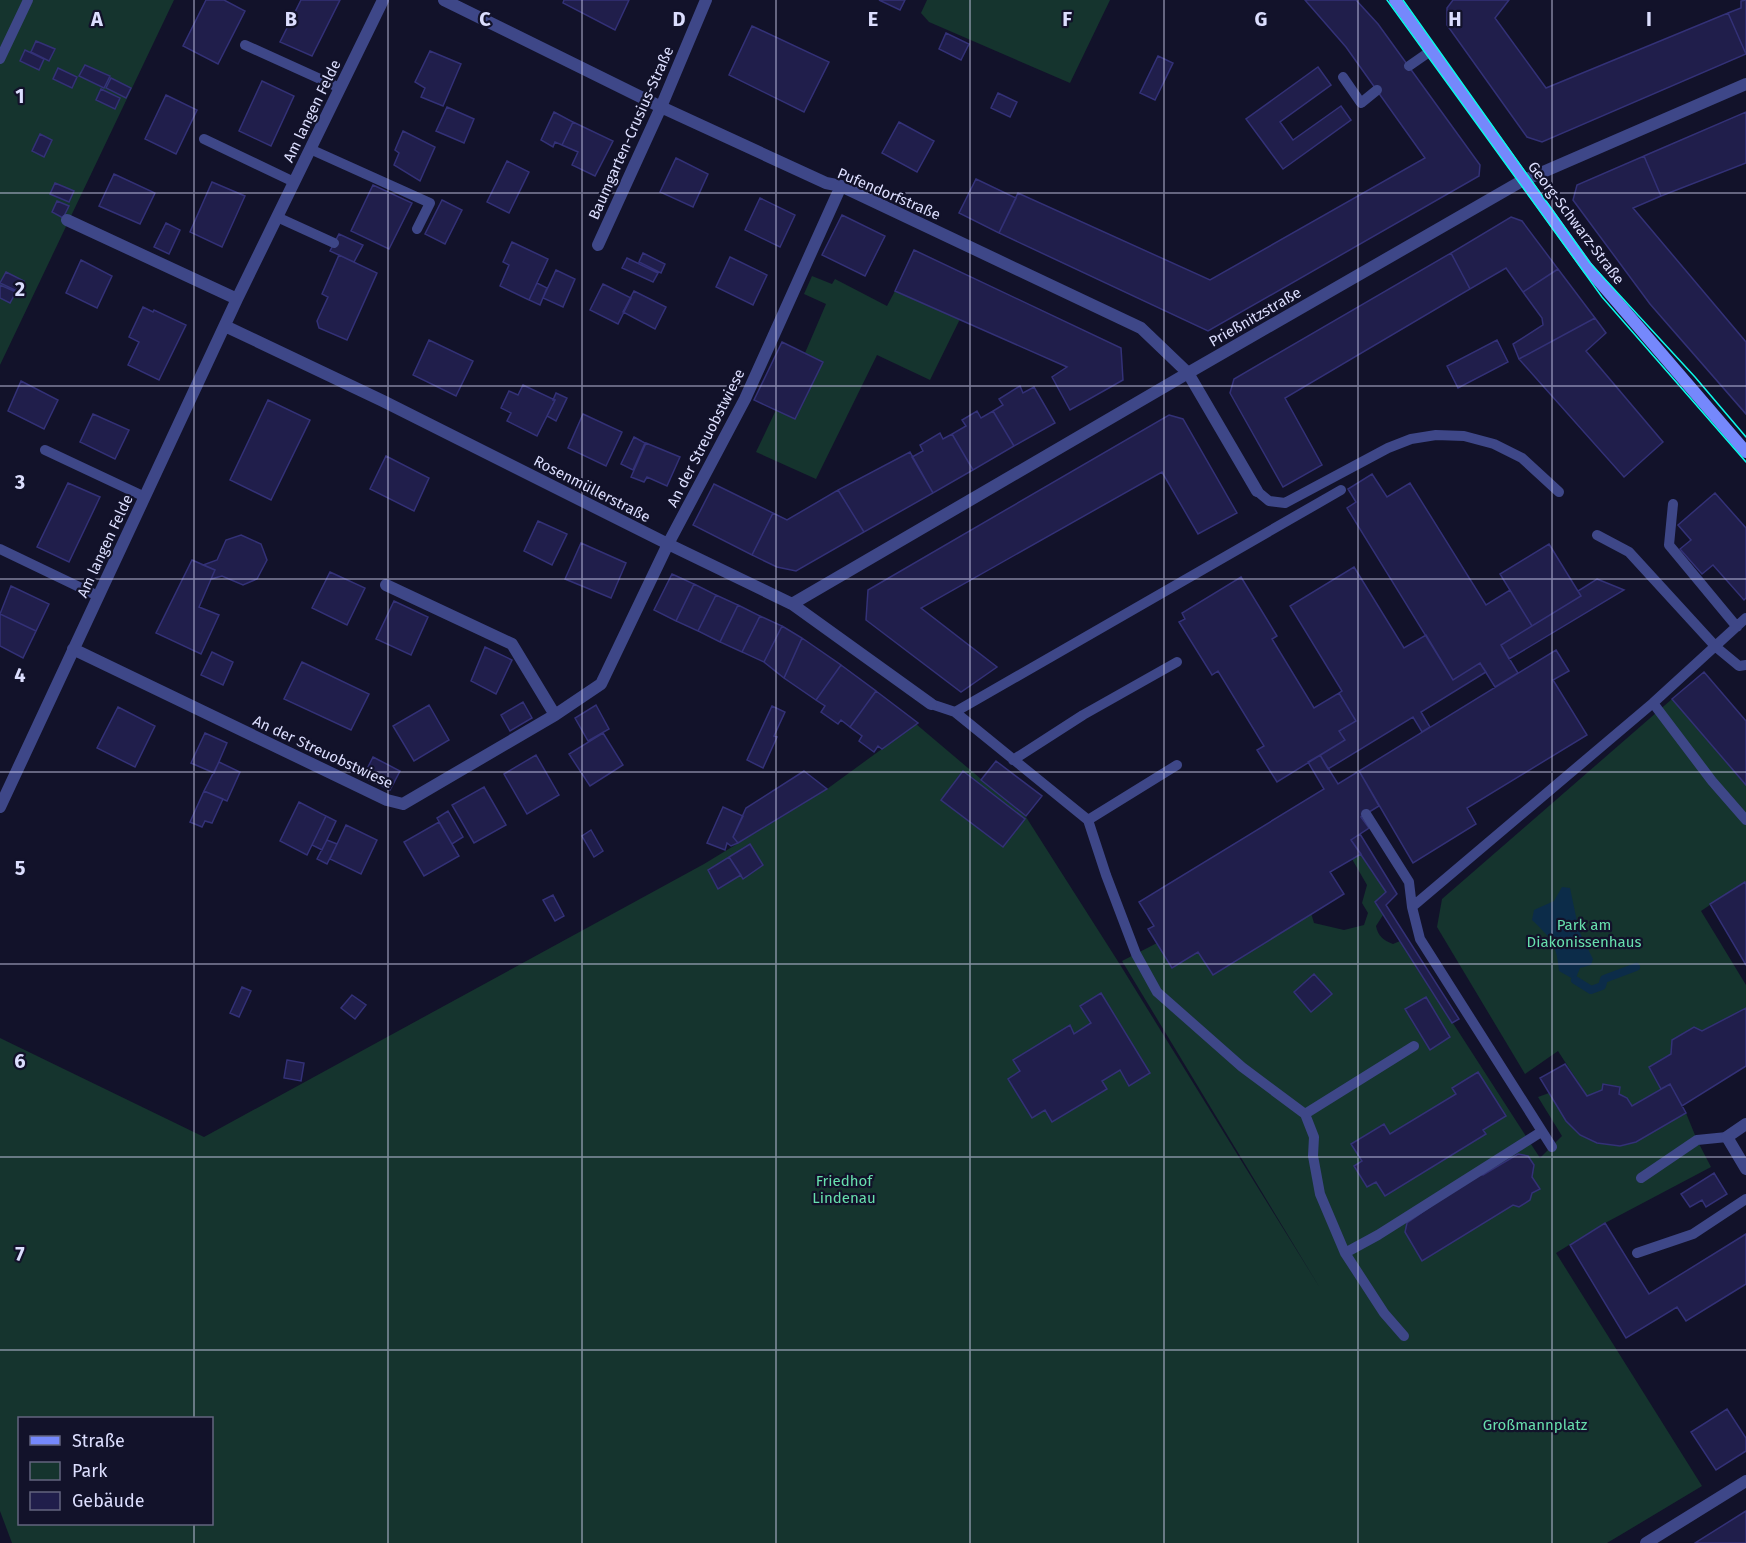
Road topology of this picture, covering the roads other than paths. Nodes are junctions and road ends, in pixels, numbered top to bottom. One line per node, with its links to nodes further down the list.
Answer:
1 (28, 0): 8 (lane)
2 (383, 0): 12 (street, Am langen Felde)
3 (444, 0): 14 (street, Pufendorfstraße)
4 (706, 0): 14 (street, Baumgarten-Crusius-Straße)
5 (1401, 2): 7 (street, Georg-Schwarz-Straße)
6 (245, 45): 12 (lane)
7 (1432, 50): 9 (lane); 17 (street, Georg-Schwarz-Straße)
8 (0, 59)
9 (1409, 66)
10 (1343, 77): 13 (lane)
11 (1746, 84): 17 (street, Prießnitzstraße)
12 (340, 88): 16 (street, Am langen Felde)
13 (1377, 90)
14 (661, 107): 19 (street, Pufendorfstraße); 24 (street, Baumgarten-Crusius-Straße)
15 (204, 139): 18 (lane)
16 (310, 149): 18 (street, Am langen Felde); 22 (lane)
17 (1525, 180): 27 (street, Prießnitzstraße); 29 (street, Georg-Schwarz-Straße)
18 (294, 182): 20 (street, Am langen Felde)
19 (841, 186): 27 (street, Pufendorfstraße); 36 (street, An der Streuobstwiese)
20 (277, 217): 23 (lane); 25 (street, Am langen Felde)
21 (67, 220): 25 (street)
22 (417, 229)
23 (334, 243)
24 (598, 245)
25 (237, 299): 26 (street, Am langen Felde)
26 (225, 326): 33 (street, Am langen Felde); 36 (street, Rosenmüllerstraße)
27 (1188, 373): 31 (street, Pufendorfstraße); 40 (street, Prießnitzstraße)
28 (45, 450): 33 (lane)
29 (1746, 452)
30 (1341, 490): 49 (lane)
31 (1257, 491): 32 (lane)
32 (1559, 492)
33 (145, 497): 39 (street, Am langen Felde)
34 (1673, 504): 42 (lane)
35 (1597, 535): 43 (lane)
36 (668, 544): 40 (street, Rosenmüllerstraße); 50 (street, An der Streuobstwiese)
37 (0, 549): 39 (lane)
38 (386, 585): 50 (street)
39 (98, 596): 44 (street, Am langen Felde)
40 (792, 603): 48 (street, Rosenmüllerstraße)
41 (1746, 618): 42 (lane)
42 (1737, 627): 43 (lane)
43 (1716, 647): 46 (lane); 47 (lane)
44 (73, 649): 50 (street, An der Streuobstwiese); 53 (street, Am langen Felde)
45 (1176, 662): 51 (lane)
46 (1746, 665)
47 (1653, 703): 57 (lane); 58 (lane)
48 (931, 704): 49 (lane)
49 (956, 712): 51 (lane)
50 (555, 715)
51 (1013, 759): 56 (lane)
52 (1177, 765): 56 (lane)
53 (4, 790): 54 (street, Am langen Felde)
54 (0, 807)
55 (1366, 814): 58 (lane)
56 (1088, 820): 60 (lane)
57 (1746, 820)
58 (1412, 907): 62 (lane)
59 (1414, 1046): 60 (lane)
60 (1305, 1114): 68 (lane)
61 (1746, 1125): 63 (street)
62 (1541, 1132): 64 (lane); 68 (lane)
63 (1727, 1137): 65 (street); 66 (lane)
64 (1552, 1147)
65 (1746, 1169)
66 (1641, 1178)
67 (1746, 1199): 69 (lane)
68 (1345, 1253): 70 (lane)
69 (1637, 1253)
70 (1404, 1336)
71 (1746, 1481): 72 (street)
72 (1646, 1543)

